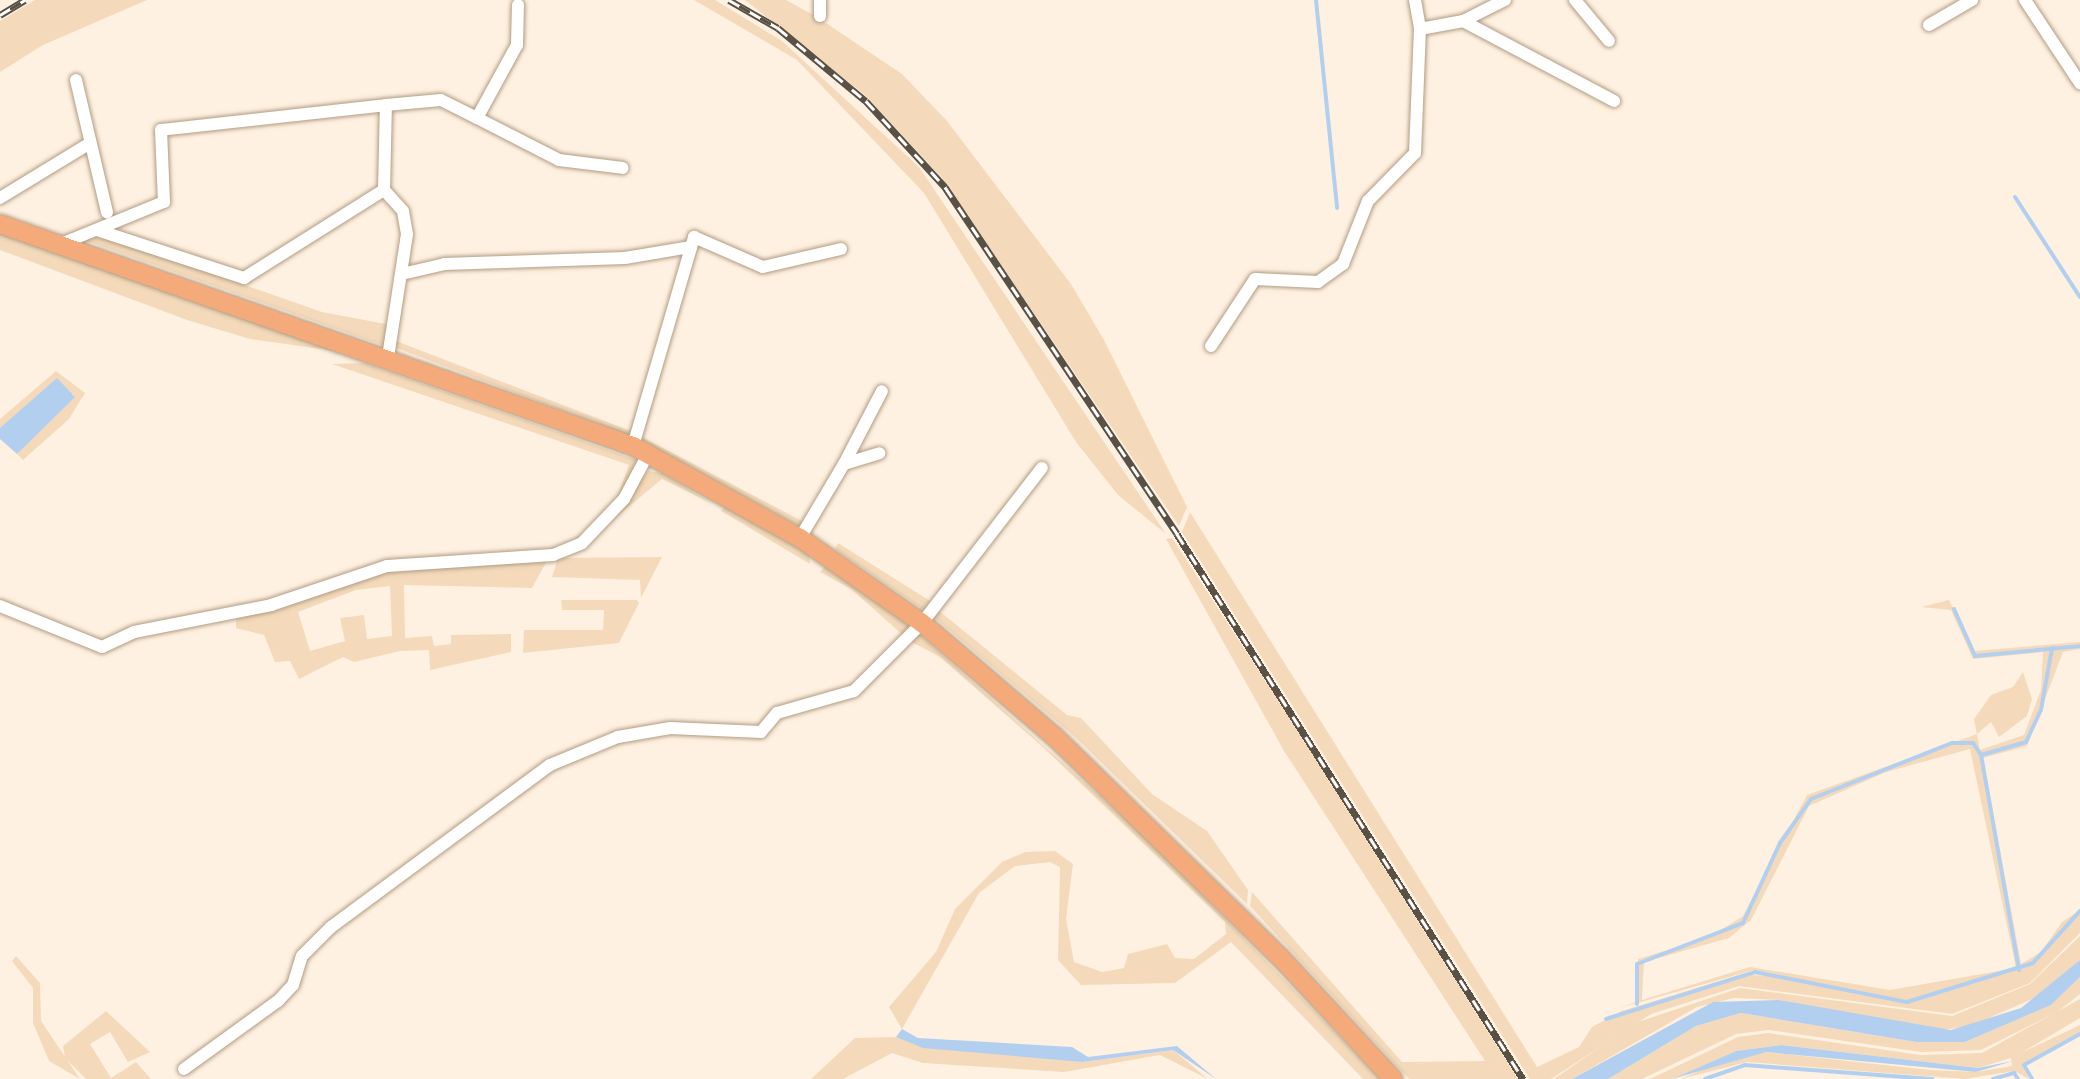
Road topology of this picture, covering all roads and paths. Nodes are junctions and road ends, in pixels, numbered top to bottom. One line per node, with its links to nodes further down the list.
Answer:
1 (820, 0): 8 (street)
2 (1415, 0): 11 (street)
3 (1505, 0): 9 (street)
4 (1575, 0): 12 (street)
5 (1972, 0): 10 (street)
6 (2025, 0): 14 (street)
7 (518, 5): 17 (street)
8 (820, 16)
9 (1463, 21): 11 (street); 15 (street)
10 (1929, 25)
11 (1420, 29): 29 (street)
12 (1609, 41)
13 (76, 80): 18 (street)
14 (2080, 83)
15 (1614, 101)
16 (386, 105): 17 (street); 20 (street); 24 (street)
17 (477, 118): 19 (street)
18 (90, 143): 21 (street); 22 (street)
19 (623, 168)
20 (384, 190): 24 (street); 28 (street)
21 (0, 198)
22 (107, 212)
23 (0, 224): 25 (main road)
24 (97, 230): 25 (street)
25 (61, 244): 30 (main road)
26 (691, 247): 27 (street); 28 (street); 32 (street)
27 (841, 249)
28 (406, 273): 30 (street)
29 (1211, 346)
30 (388, 357): 32 (main road)
31 (882, 391): 34 (street)
32 (641, 450): 36 (main road); 37 (street)
33 (879, 453): 34 (street)
34 (844, 464): 36 (street)
35 (1042, 468): 38 (street)
36 (800, 538): 38 (main road)
37 (0, 606)
38 (922, 623): 39 (street); 40 (main road)
39 (184, 1069)
40 (1393, 1079)

